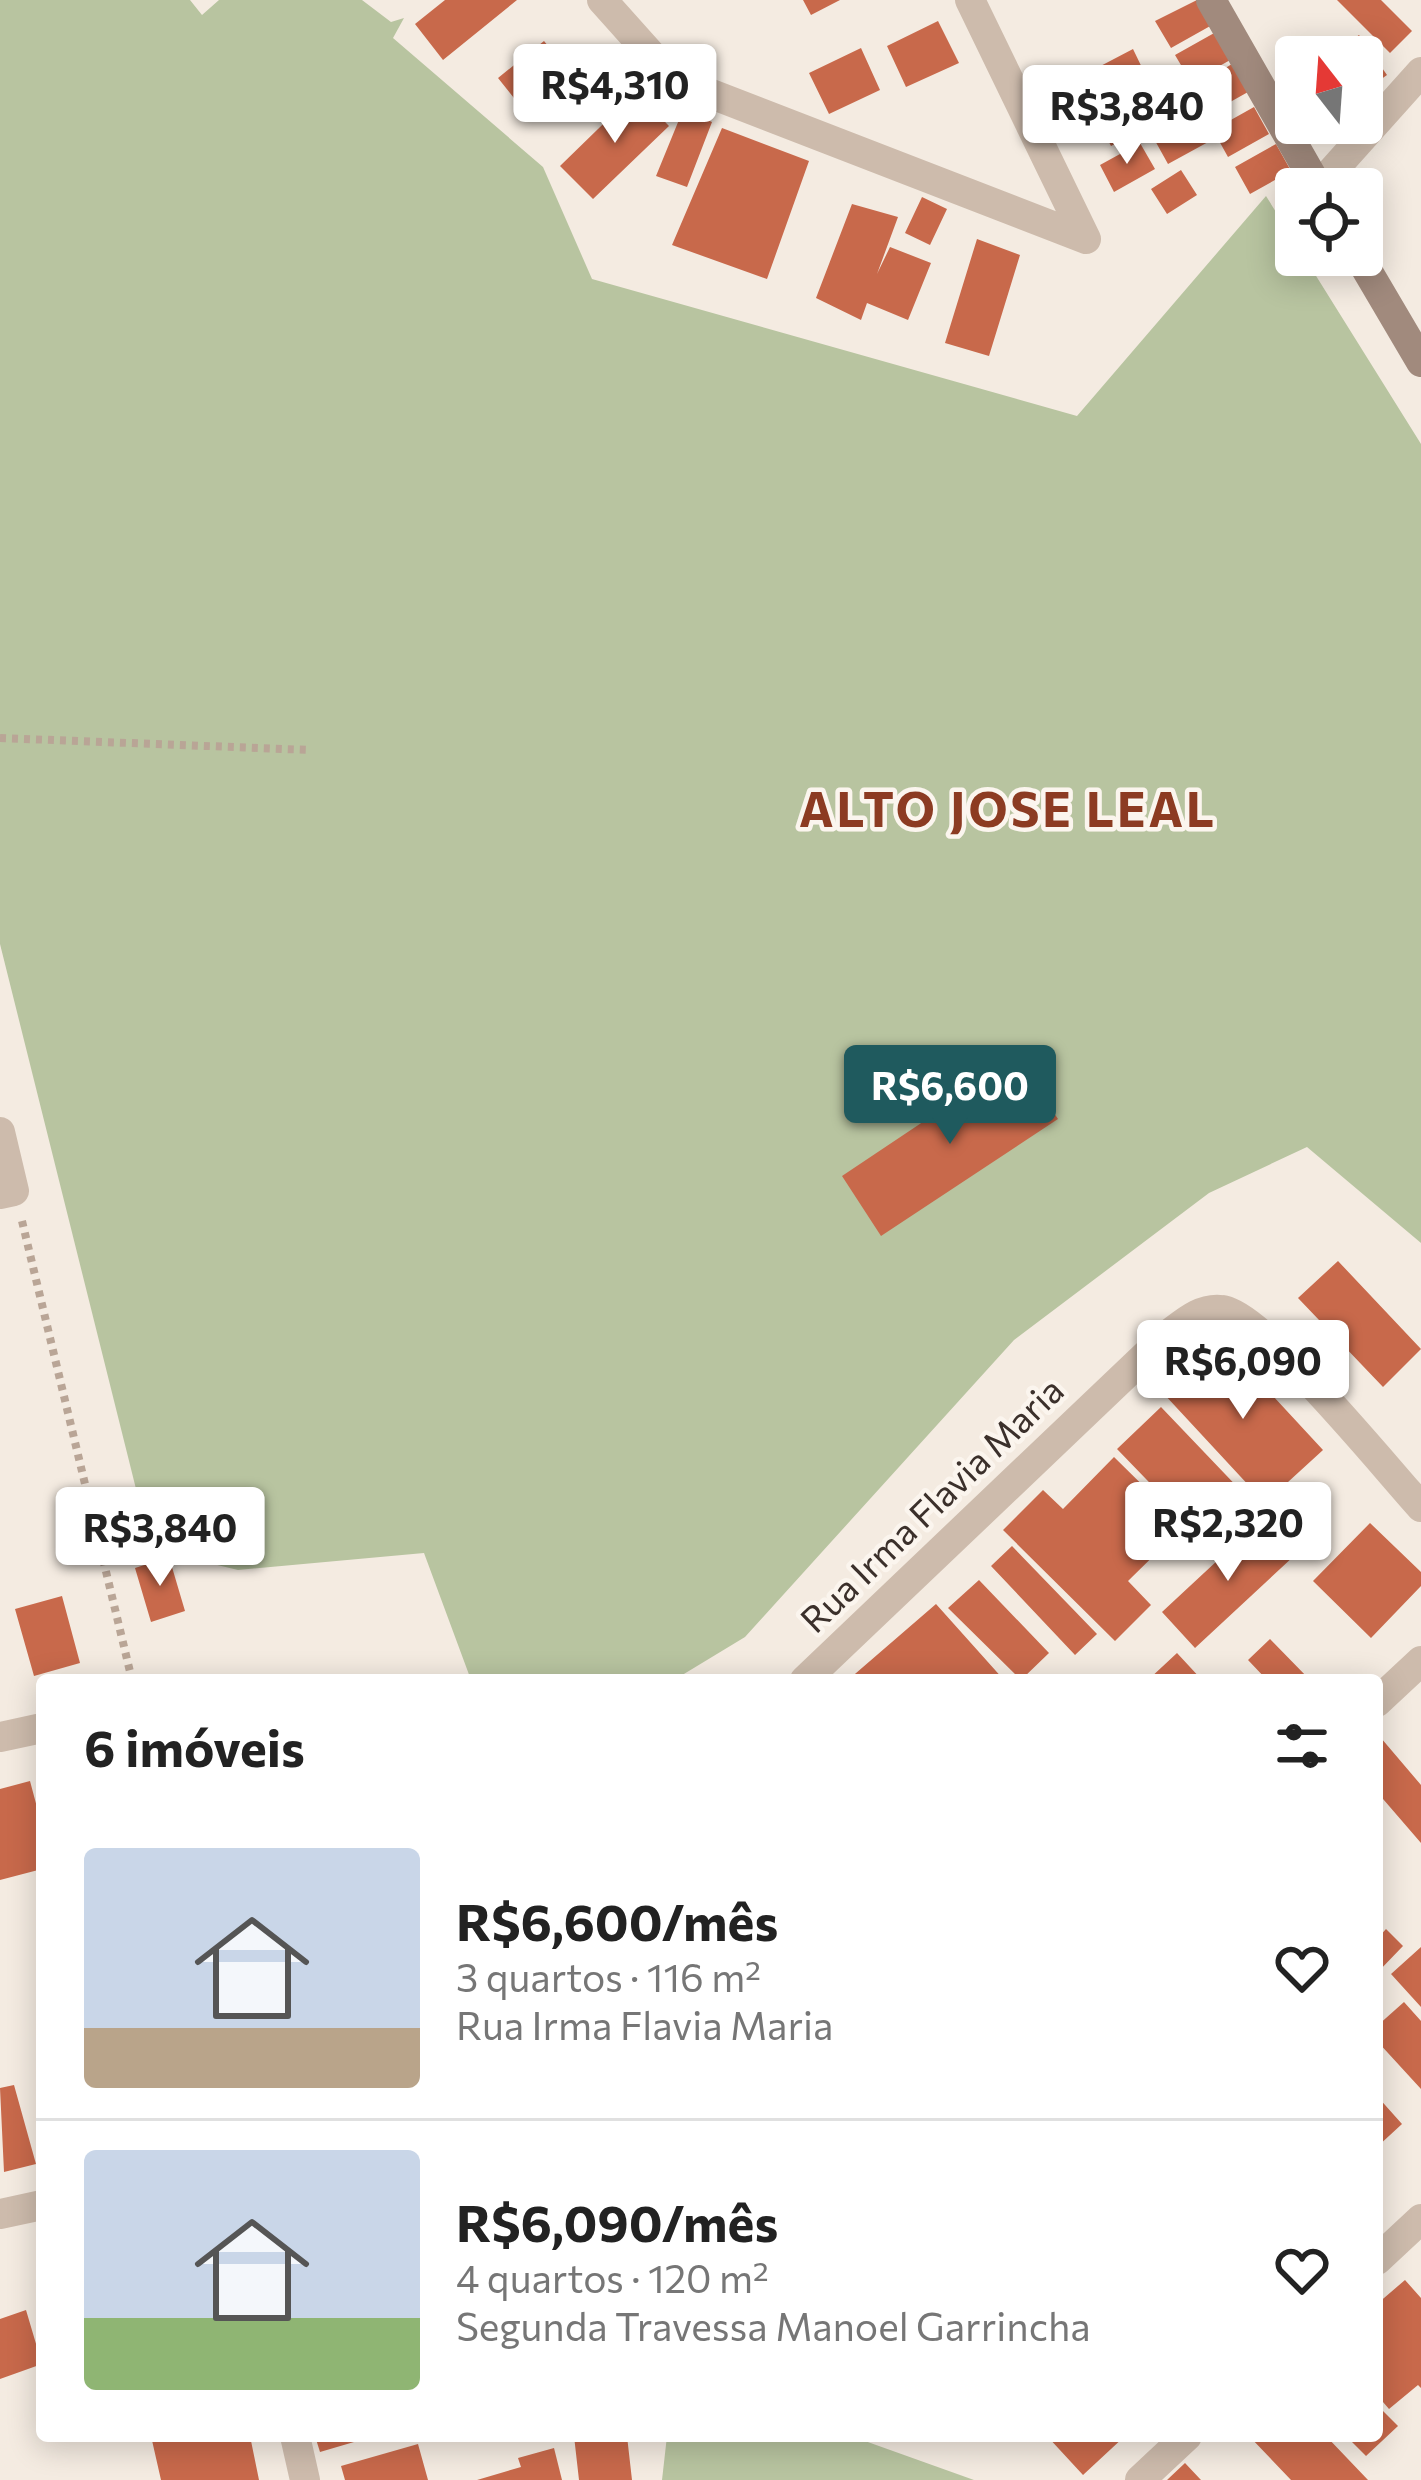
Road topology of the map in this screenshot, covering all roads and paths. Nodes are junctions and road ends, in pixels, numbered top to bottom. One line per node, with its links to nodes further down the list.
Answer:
1 (602, 0): 2 (street)
2 (970, 0)
3 (1211, 0): 5 (street)
4 (1421, 71): 6 (street)
5 (1307, 168)
6 (1336, 168)
7 (1370, 276): 8 (street)
8 (1421, 362)
9 (0, 738): 10 (path)
10 (310, 750)
11 (0, 1132): 12 (street)
12 (7, 1193): 15 (path)
13 (1421, 1507): 16 (street, Rua Irma Flavia Maria)
14 (1421, 1661): 17 (street)
15 (130, 1674)
16 (811, 1674)
17 (1383, 1696)
18 (36, 1730): 19 (street)
19 (0, 1737)
20 (36, 2206): 21 (street)
21 (0, 2214)
22 (1421, 2219): 23 (street)
23 (1383, 2254)
24 (296, 2442): 26 (street)
25 (1181, 2442): 27 (street)
26 (305, 2480)
27 (1140, 2480)

